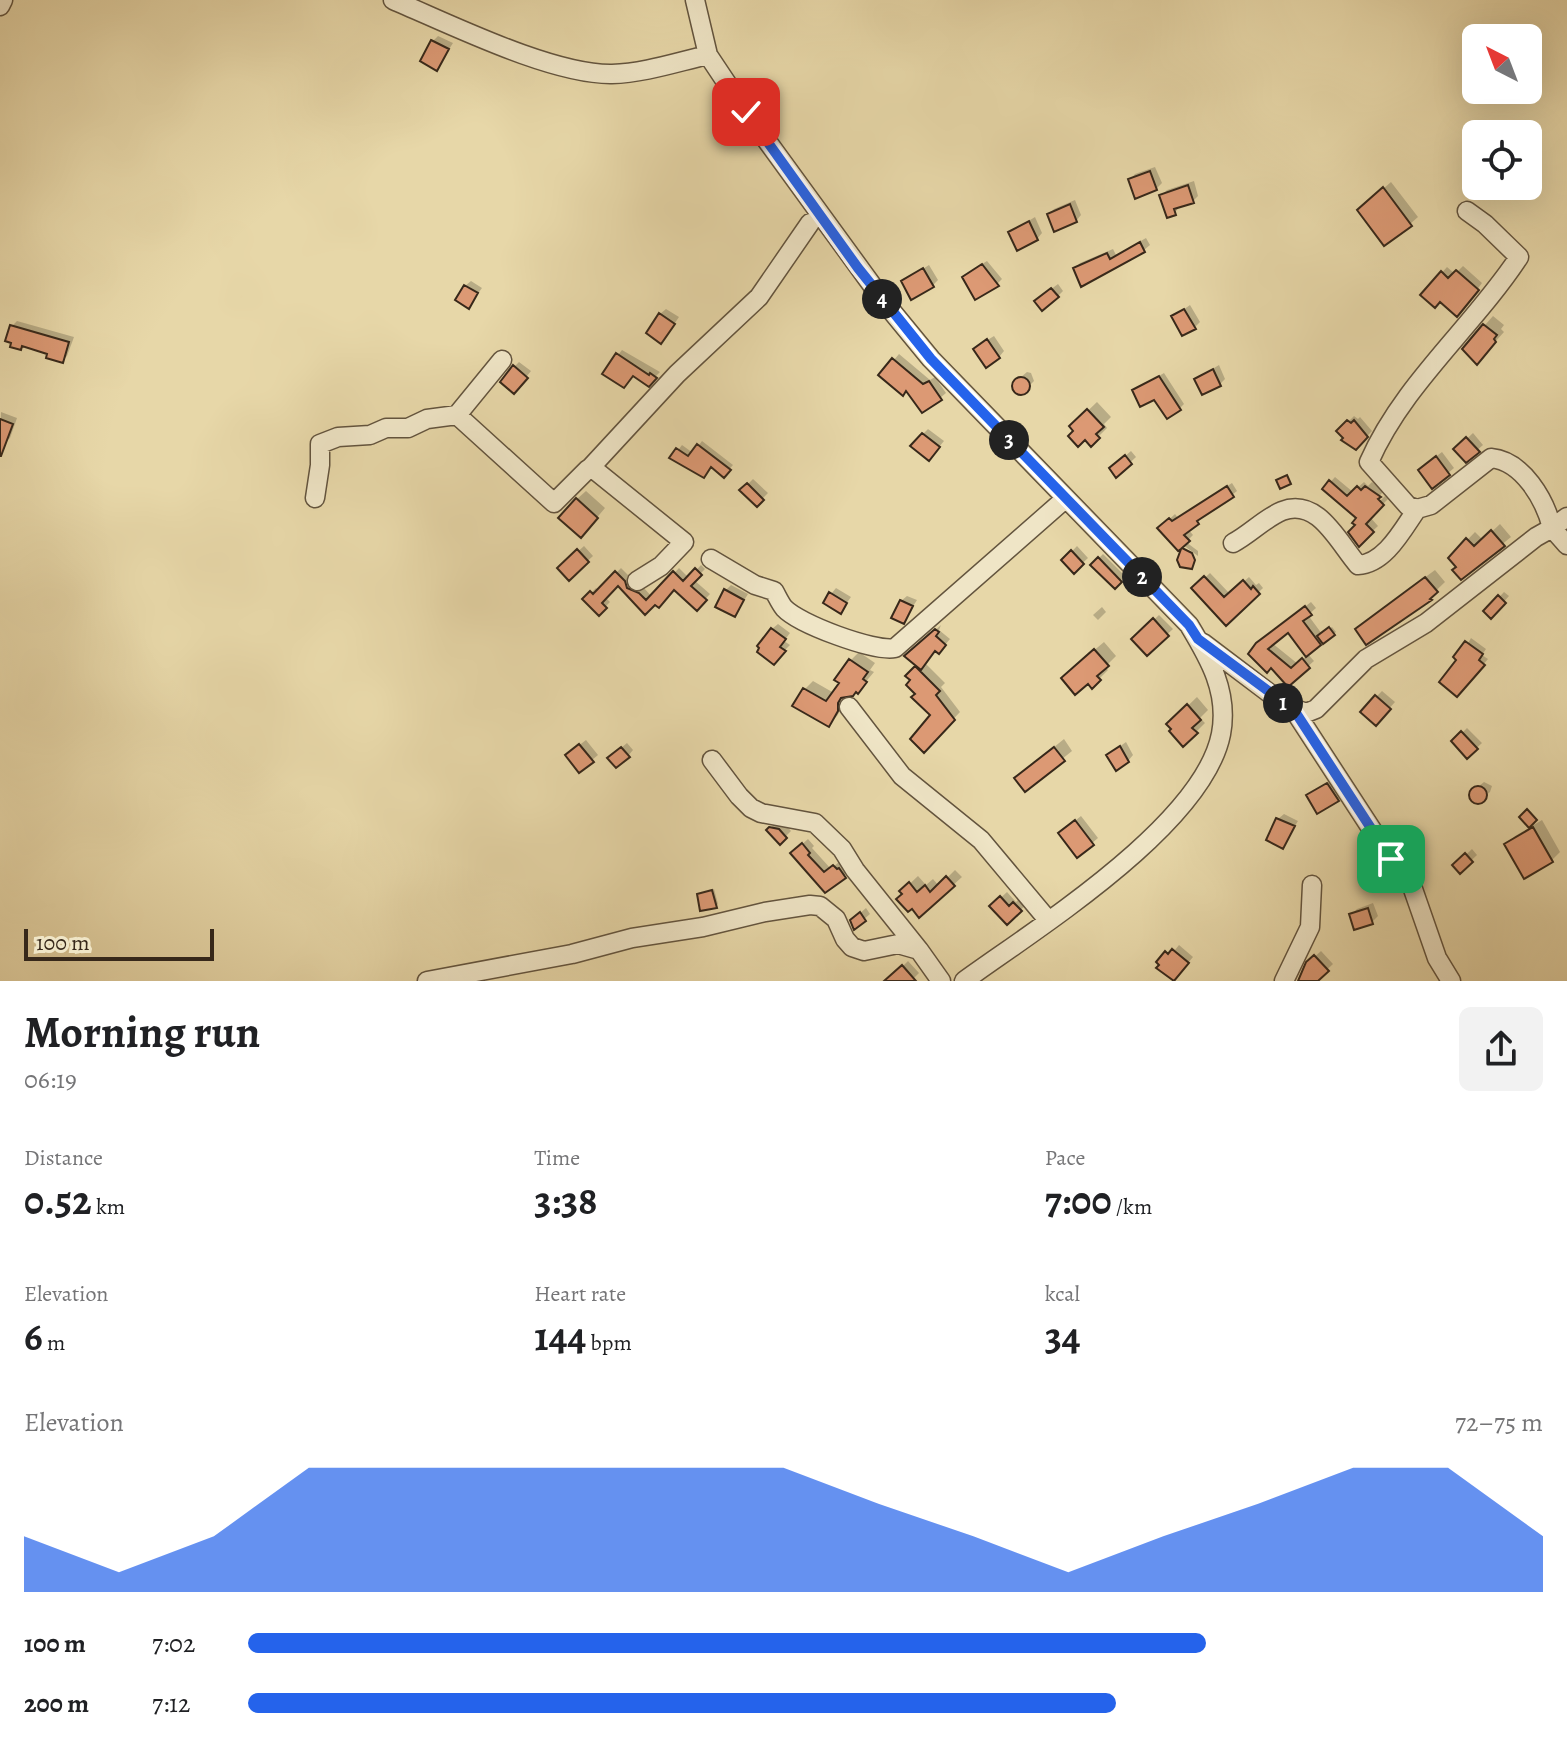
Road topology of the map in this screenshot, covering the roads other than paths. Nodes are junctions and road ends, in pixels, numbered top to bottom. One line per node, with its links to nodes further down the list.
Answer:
1 (3, 0): 4 (street)
2 (393, 0): 5 (street)
3 (695, 0): 5 (street)
4 (0, 6)
5 (708, 55): 10 (street)
6 (1467, 211): 11 (street)
7 (810, 223): 16 (street)
8 (588, 469): 9 (street)
9 (315, 498)
10 (1065, 499): 15 (street); 17 (street)
11 (1417, 509): 12 (street); 13 (street)
12 (1560, 523): 14 (street); 19 (street)
13 (1233, 543)
14 (1567, 545)
15 (711, 559)
16 (637, 581)
17 (1198, 639): 19 (street); 22 (street)
18 (849, 707): 22 (street)
19 (1294, 710): 28 (street)
20 (712, 760): 23 (street)
21 (1312, 885): 27 (street)
22 (1048, 920): 26 (street)
23 (919, 950): 24 (street); 25 (street)
24 (427, 981)
25 (941, 981)
26 (964, 981)
27 (1284, 981)
28 (1451, 981)

